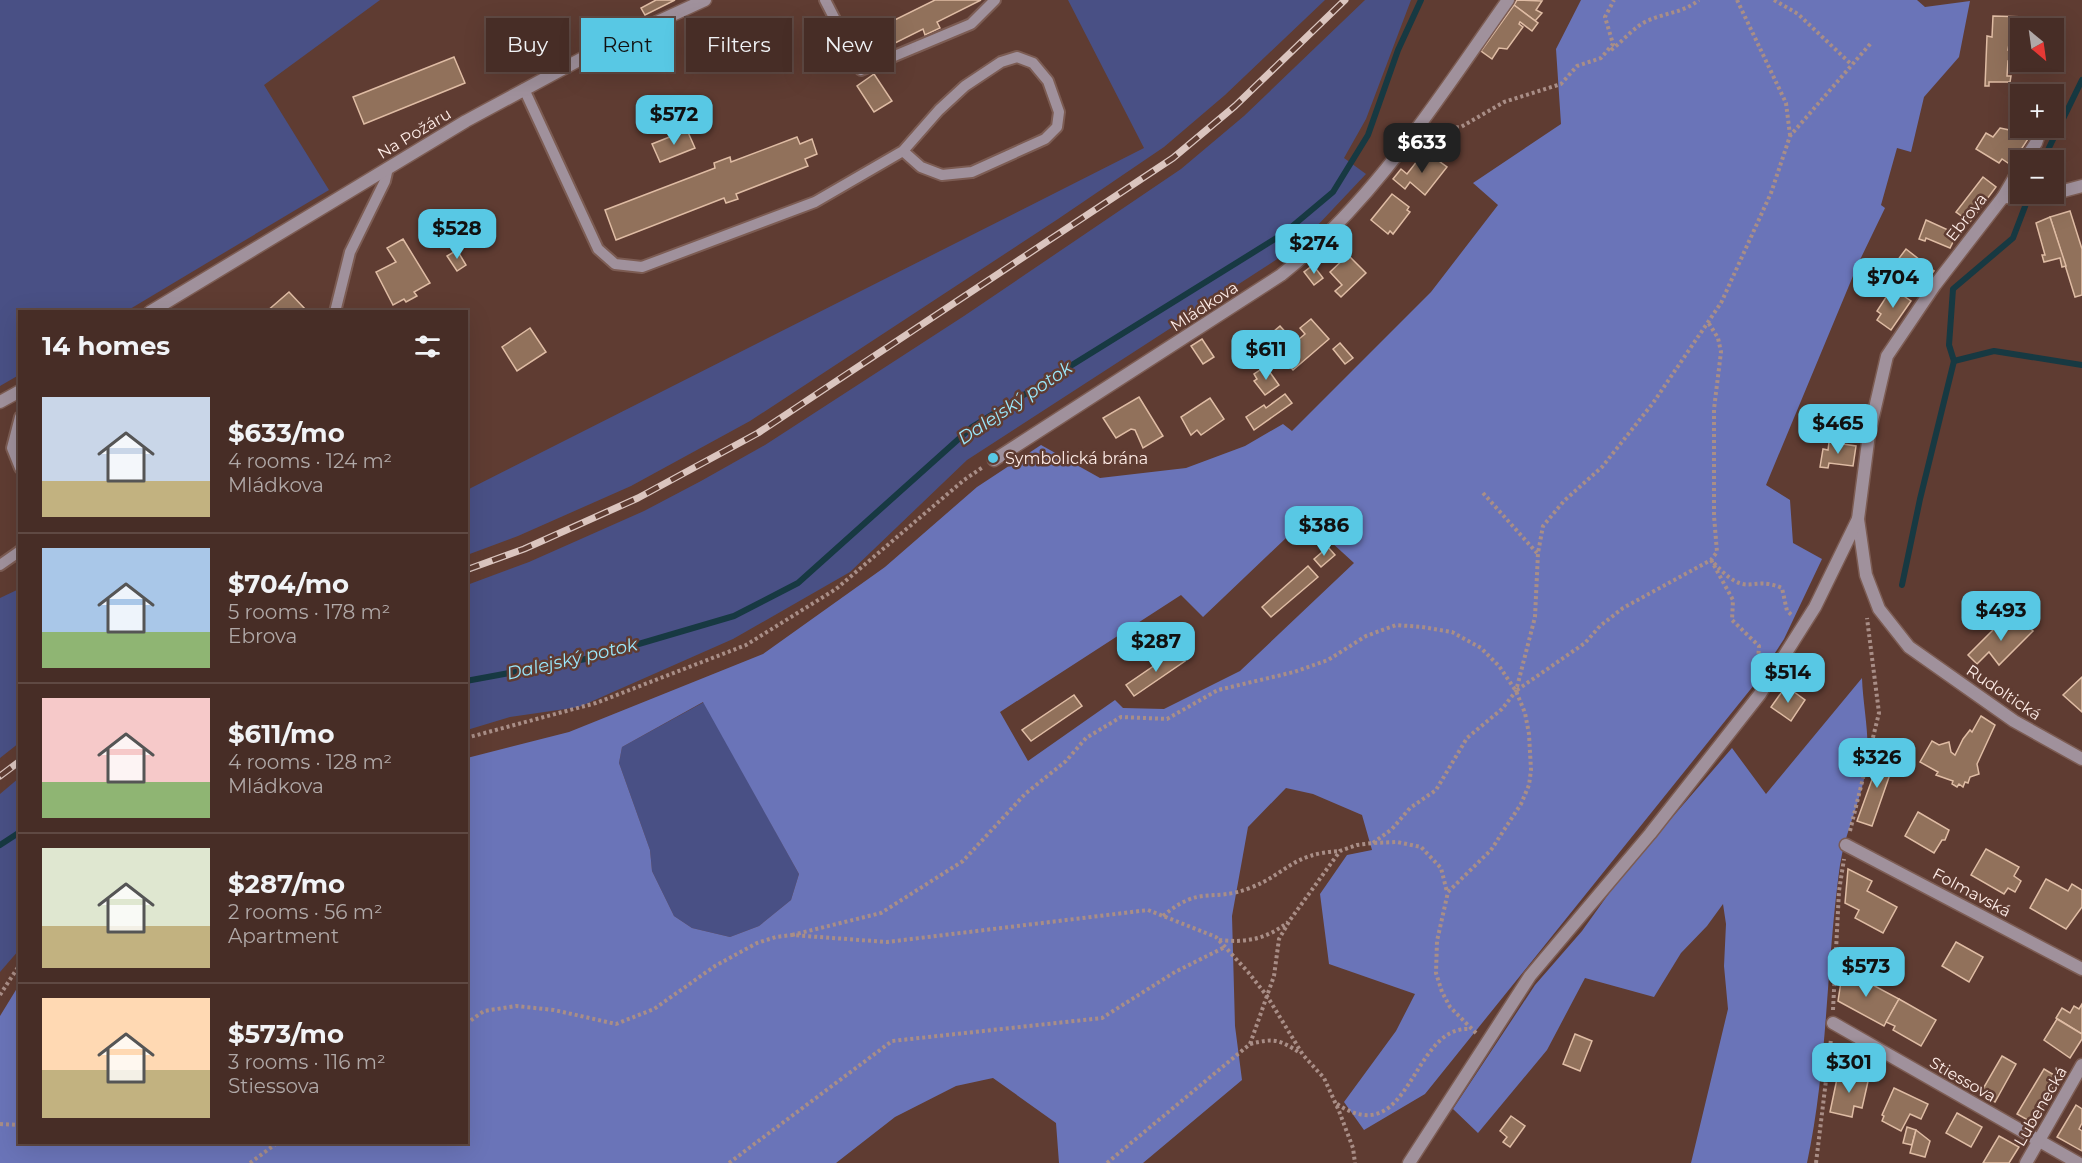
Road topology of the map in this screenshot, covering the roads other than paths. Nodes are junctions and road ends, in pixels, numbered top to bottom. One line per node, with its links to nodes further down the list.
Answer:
1 (705, 0): 5 (street, Na Požáru)
2 (825, 0): 3 (lane)
3 (995, 0)
4 (1508, 0): 15 (street, Mládkova)
5 (524, 89): 6 (lane); 7 (street, Na Požáru)
6 (903, 151): 6 (lane)
7 (388, 168): 10 (street, Na Požáru); 11 (lane)
8 (2082, 186): 9 (street)
9 (2009, 198): 17 (street, Ebrova)
10 (153, 310)
11 (336, 310)
12 (18, 392): 13 (street)
13 (0, 402)
14 (18, 425): 16 (lane)
15 (994, 460)
16 (18, 463)
17 (1858, 519): 20 (street, Rudoltická); 26 (street)
18 (18, 552): 19 (lane)
19 (0, 565)
20 (2082, 759)
21 (1846, 845): 22 (street, Folmavská)
22 (2082, 969)
23 (1833, 1023): 25 (street, Stiessova)
24 (2082, 1065): 25 (street, Lubenecká)
25 (2038, 1141): 27 (street, Lubenecká); 28 (street, Stiessova)
26 (1409, 1163)
27 (2026, 1163)
28 (2078, 1163)

